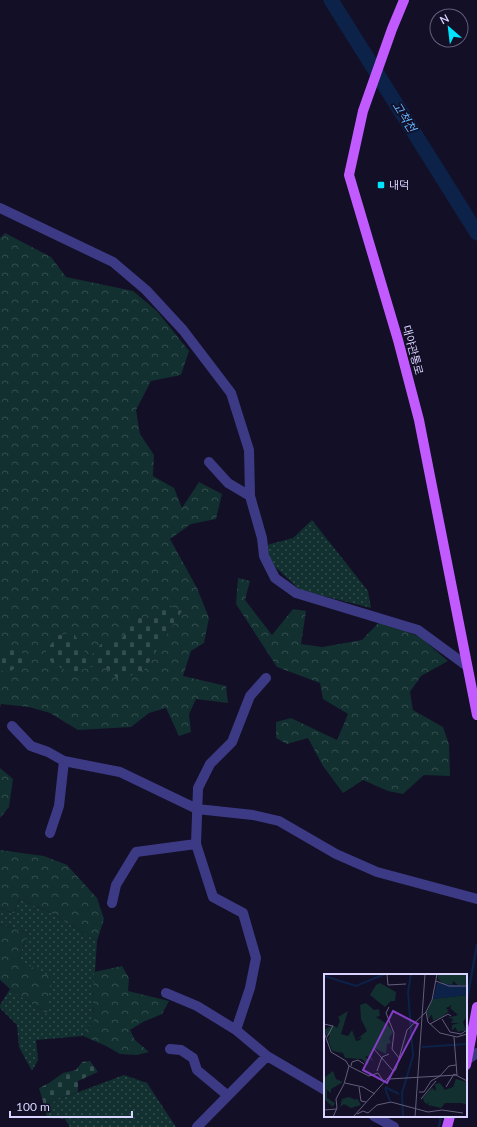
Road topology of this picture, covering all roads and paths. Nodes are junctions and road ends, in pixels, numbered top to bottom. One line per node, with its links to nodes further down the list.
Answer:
1 (404, 0): 5 (main road, 대야관통로)
2 (0, 208): 4 (street)
3 (209, 462): 4 (street)
4 (250, 496): 5 (street)
5 (467, 666): 7 (main road, 대야관통로)
6 (266, 678): 10 (street)
7 (477, 715)
8 (12, 726): 9 (street)
9 (64, 761): 10 (street); 11 (street)
10 (197, 809): 12 (street); 13 (street)
11 (50, 833)
12 (196, 844): 14 (street); 17 (street)
13 (477, 899)
14 (112, 903)
15 (166, 993): 17 (street)
16 (477, 1007): 21 (main road)
17 (236, 1030): 20 (street)
18 (170, 1049): 23 (street)
19 (477, 1053): 21 (street)
20 (267, 1056): 22 (street); 23 (street)
21 (467, 1062)
22 (324, 1089)
23 (227, 1095): 26 (street)
24 (376, 1117): 27 (street)
25 (450, 1117): 28 (main road)
26 (197, 1127)
27 (394, 1127)
28 (447, 1127)

